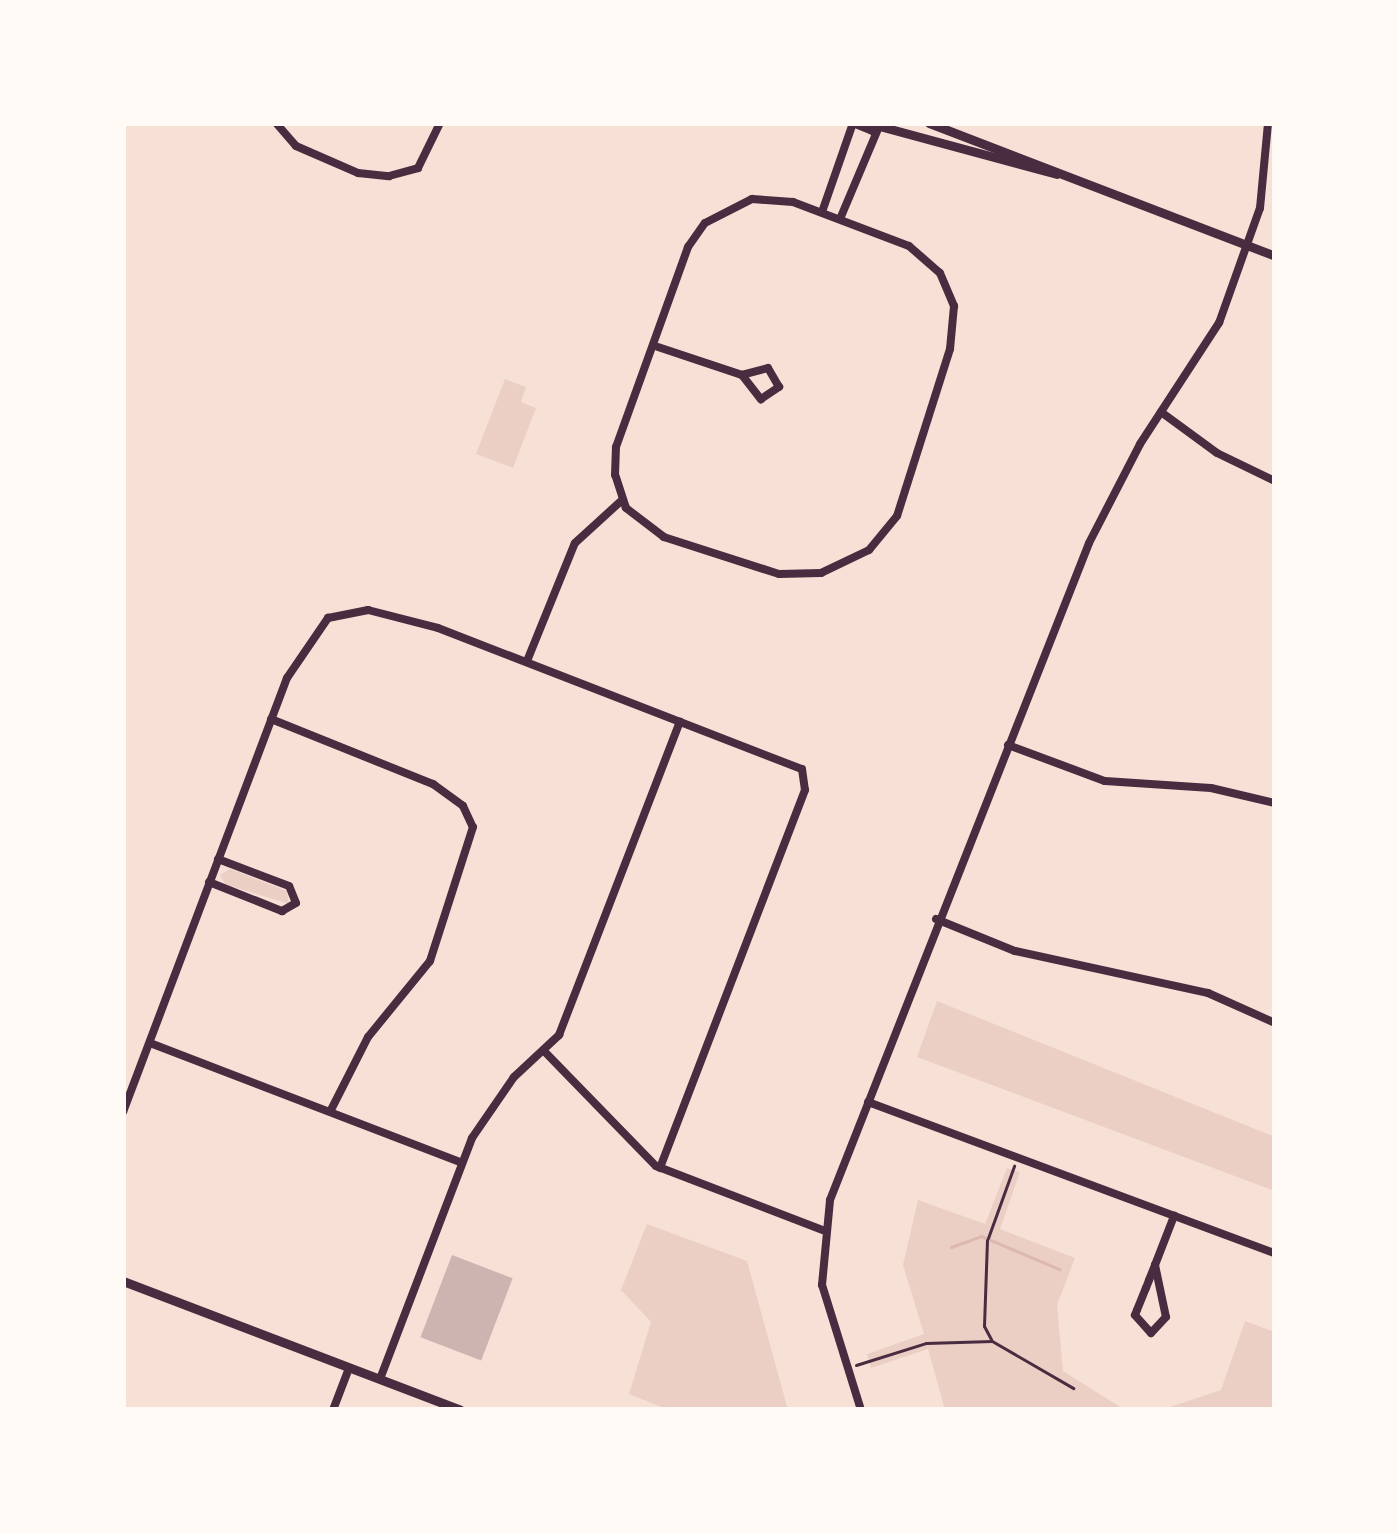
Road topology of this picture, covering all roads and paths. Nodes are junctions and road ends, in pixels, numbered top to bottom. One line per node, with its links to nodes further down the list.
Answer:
1 (276, 123): 2 (street)
2 (440, 123)
3 (854, 123): 5 (street); 8 (street)
4 (929, 123): 7 (street)
5 (883, 126): 7 (street); 9 (street)
6 (1270, 126): 10 (street)
7 (1057, 174): 10 (street)
8 (822, 212): 9 (street); 12 (street)
9 (840, 219): 16 (street)
10 (1250, 246): 11 (street); 14 (street)
11 (1275, 256)
12 (658, 347): 13 (street); 16 (street)
13 (742, 375): 13 (street)
14 (1161, 412): 15 (street); 20 (street)
15 (1275, 481)
16 (622, 501): 17 (street)
17 (526, 661): 18 (street); 19 (street)
18 (271, 719): 22 (street); 29 (street)
19 (680, 722): 27 (street); 33 (street)
20 (1008, 745): 21 (street); 24 (street)
21 (1275, 801)
22 (218, 859): 23 (street); 23 (street)
23 (209, 882): 26 (street)
24 (936, 919): 25 (street); 28 (street)
25 (1275, 1024)
26 (150, 1043): 29 (street); 30 (street)
27 (545, 1052): 32 (street); 33 (street)
28 (868, 1102): 31 (street); 35 (street)
29 (331, 1110): 32 (street)
30 (123, 1112)
31 (1017, 1156): 34 (street); 39 (path)
32 (460, 1162): 42 (street)
33 (660, 1168): 35 (street)
34 (1174, 1216): 36 (street); 37 (street)
35 (823, 1230): 40 (street)
36 (1275, 1253)
37 (1155, 1265): 37 (street)
38 (123, 1281): 41 (street)
39 (992, 1341): 40 (path); 43 (path)
40 (848, 1367): 46 (street)
41 (349, 1368): 42 (street); 44 (street)
42 (380, 1379): 45 (street)
43 (1072, 1388)
44 (332, 1410)
45 (460, 1410)
46 (861, 1410)

